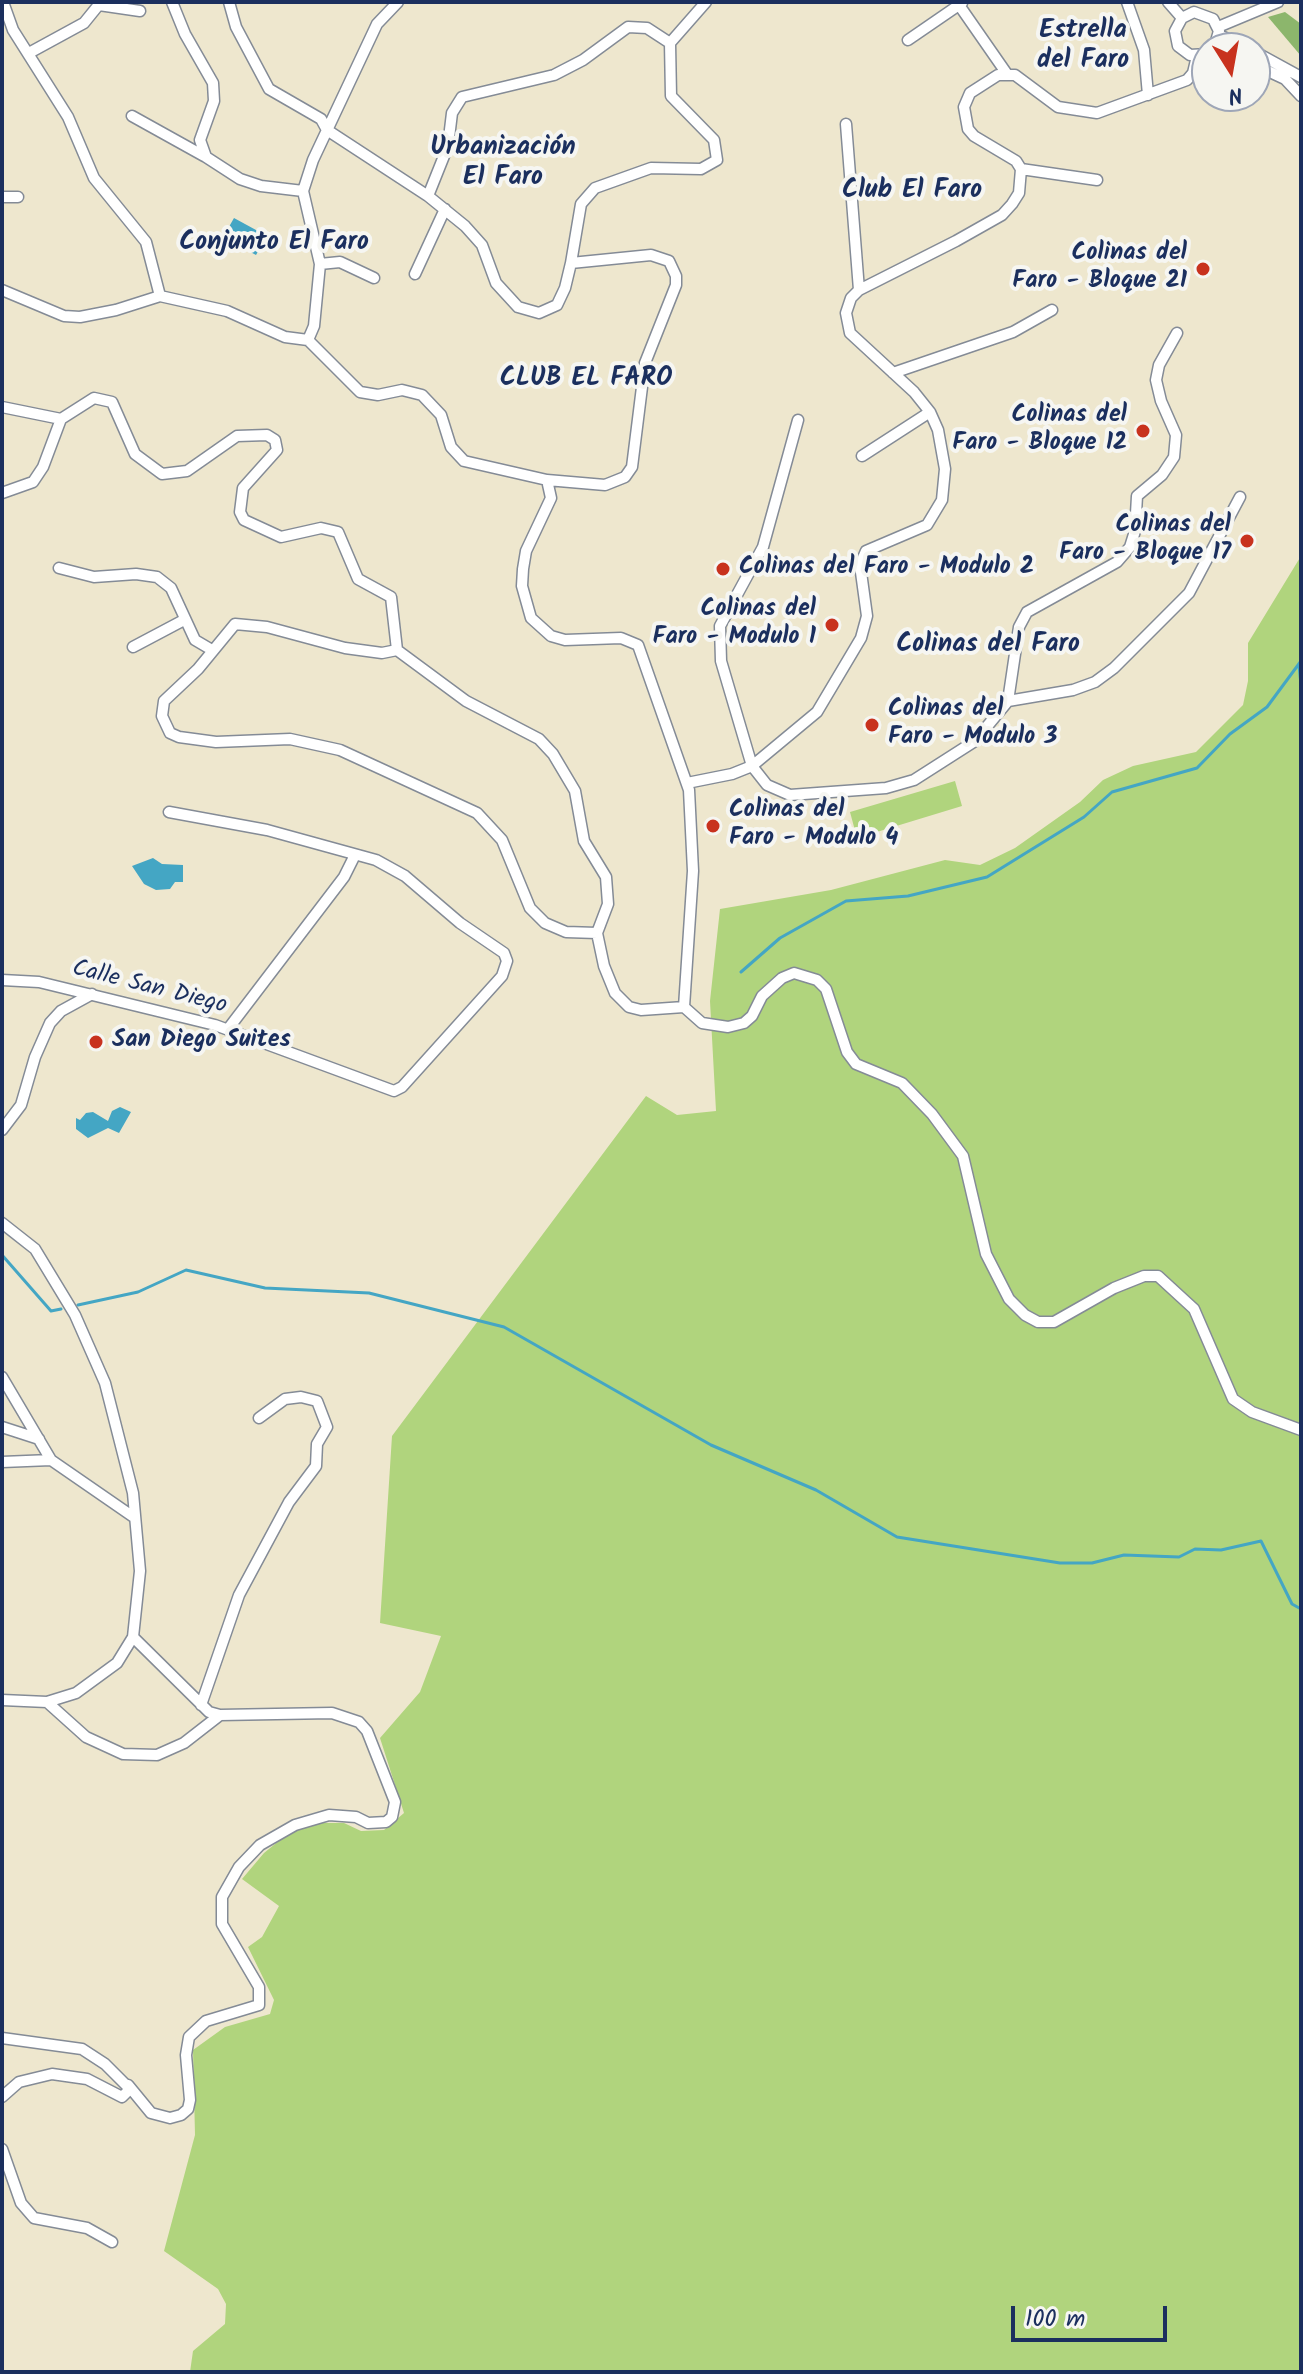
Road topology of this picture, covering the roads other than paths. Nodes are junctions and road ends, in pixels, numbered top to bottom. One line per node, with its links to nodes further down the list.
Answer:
1 (3, 2): 14 (street)
2 (172, 2): 30 (street)
3 (229, 2): 29 (street)
4 (398, 2): 29 (street)
5 (706, 2): 17 (street)
6 (1127, 2): 25 (street)
7 (1168, 2): 12 (street)
8 (1278, 2): 15 (street)
9 (100, 4): 11 (street); 18 (street)
10 (962, 4): 16 (street); 22 (street)
11 (140, 11)
12 (1182, 18): 15 (street); 19 (street)
13 (2, 23): 14 (street)
14 (13, 30): 18 (street)
15 (1218, 31)
16 (908, 40)
17 (670, 43): 34 (street); 38 (street)
18 (29, 53): 44 (street)
19 (1191, 53)
20 (1271, 61): 24 (street)
21 (1271, 72): 26 (street)
22 (1007, 74): 25 (street); 31 (street)
23 (1191, 75): 25 (street)
24 (1301, 77)
25 (1148, 95)
26 (1301, 96)
27 (132, 116): 30 (street)
28 (846, 124): 43 (street)
29 (327, 130): 33 (street); 34 (street)
30 (206, 157): 33 (street)
31 (1021, 169): 32 (street); 43 (street)
32 (1097, 180)
33 (303, 191): 39 (street)
34 (428, 196): 37 (street)
35 (2, 197): 36 (street)
36 (18, 197)
37 (445, 209): 38 (street); 40 (street)
38 (571, 263): 54 (street)
39 (320, 264): 41 (street); 47 (street)
40 (415, 274)
41 (374, 278)
42 (2, 290): 44 (street)
43 (859, 290): 48 (street)
44 (160, 296): 47 (street)
45 (1052, 310): 48 (street)
46 (1177, 333): 62 (street)
47 (308, 340): 54 (street)
48 (893, 373): 50 (street)
49 (2, 407): 51 (street)
50 (930, 412): 53 (street); 63 (street)
51 (61, 419): 55 (street); 61 (street)
52 (798, 420): 63 (street)
53 (862, 456)
54 (547, 480): 64 (street)
55 (2, 493)
56 (1240, 497): 62 (street)
57 (59, 568): 58 (street)
58 (184, 620): 59 (street); 60 (street)
59 (133, 647)
60 (212, 650): 61 (street); 67 (street)
61 (397, 650): 67 (street)
62 (1008, 701): 63 (street)
63 (752, 766): 64 (street)
64 (687, 783): 70 (street)
65 (169, 812): 66 (street, Calle San Diego)
66 (355, 855): 71 (street); 71 (street, Calle San Diego)
67 (597, 933): 70 (street)
68 (2, 980): 69 (street, Calle San Diego)
69 (92, 994): 71 (street, Calle San Diego); 72 (street)
70 (684, 1007): 77 (street)
71 (228, 1029)
72 (2, 1130)
73 (2, 1223): 81 (street)
74 (2, 1377): 78 (street)
75 (259, 1418): 85 (street)
76 (2, 1427): 78 (street)
77 (1301, 1430)
78 (39, 1439): 79 (street)
79 (51, 1460): 80 (street); 81 (street)
80 (2, 1462)
81 (135, 1518): 82 (street)
82 (133, 1637): 84 (street); 85 (street)
83 (2, 1700): 84 (street)
84 (47, 1702): 86 (street)
85 (201, 1705): 86 (street)
86 (220, 1715): 88 (street)
87 (2, 2038): 88 (street)
88 (128, 2085): 89 (street)
89 (2, 2097)
90 (2, 2149): 91 (street)
91 (112, 2242)

